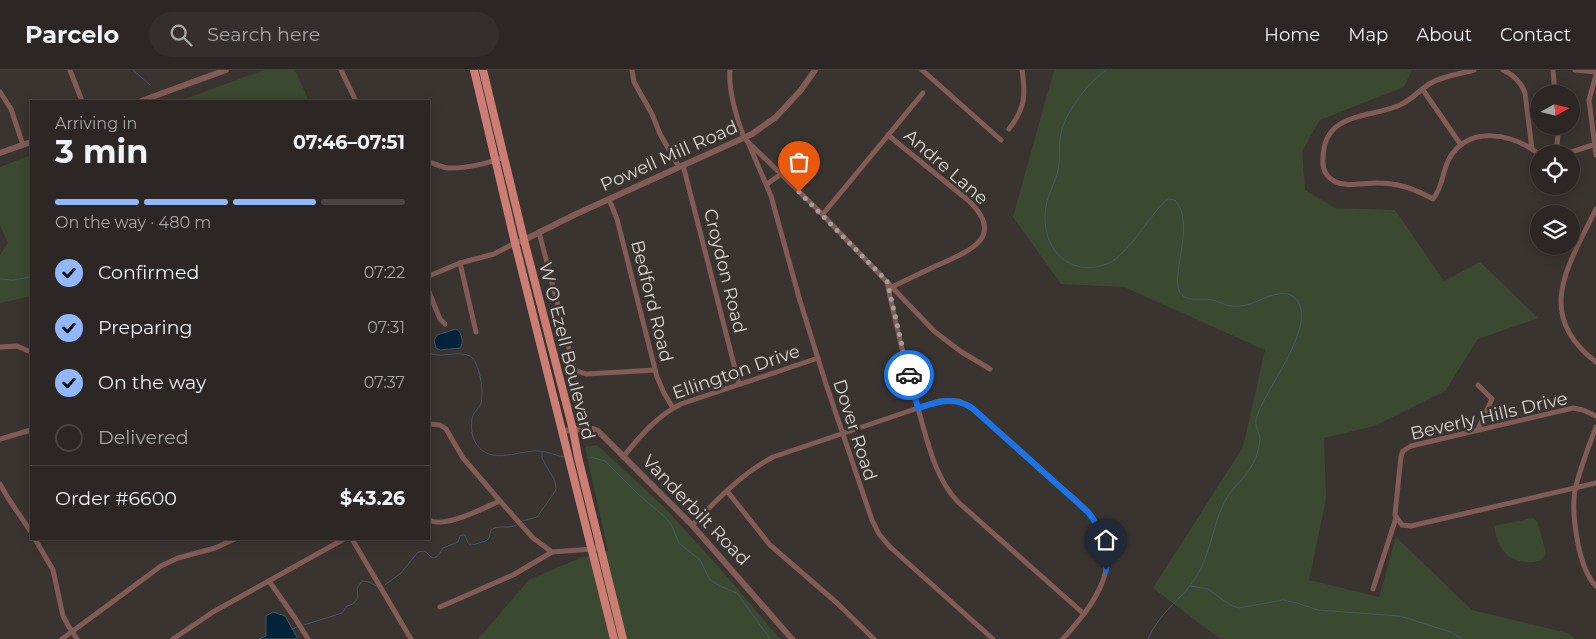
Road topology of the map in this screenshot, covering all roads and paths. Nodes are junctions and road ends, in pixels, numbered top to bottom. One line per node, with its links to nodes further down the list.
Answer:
1 (70, 70): 21 (street)
2 (226, 70): 22 (street)
3 (341, 70): 23 (street)
4 (474, 70): 38 (main road, W O Ezell Boulevard)
5 (483, 70): 37 (main road, W O Ezell Boulevard)
6 (632, 70): 40 (street, Croydon Road)
7 (730, 70): 26 (street, Dover Road)
8 (815, 70): 26 (street, Powell Mill Road)
9 (922, 70): 27 (street)
10 (1022, 70): 24 (street)
11 (1474, 70): 18 (street)
12 (1503, 70): 32 (street)
13 (1553, 70): 17 (street)
14 (1575, 70): 15 (street)
15 (1596, 72)
16 (1596, 76): 29 (street)
17 (1554, 85)
18 (1423, 90): 31 (street); 31 (street)
19 (0, 92): 30 (street)
20 (923, 93): 25 (street)
21 (82, 100)
22 (144, 100)
23 (356, 100)
24 (1008, 129)
25 (888, 135): 45 (street); 52 (street, Andre Lane)
26 (746, 140): 40 (street, Powell Mill Road); 41 (street); 42 (street, Dover Road)
27 (1001, 140)
28 (30, 142): 30 (street)
29 (1595, 144): 34 (street); 36 (street)
30 (23, 145): 35 (street)
31 (1461, 145): 33 (street)
32 (1532, 145)
33 (1530, 148)
34 (1580, 149)
35 (0, 153)
36 (1596, 155)
37 (504, 157): 38 (street); 47 (main road, W O Ezell Boulevard)
38 (496, 160): 39 (street); 48 (main road, W O Ezell Boulevard)
39 (430, 162)
40 (681, 166): 43 (street, Powell Mill Road); 62 (street, Croydon Road)
41 (781, 174): 42 (street); 45 (street)
42 (767, 184): 58 (street, Dover Road)
43 (609, 199): 46 (street, Powell Mill Road); 61 (street, Bedford Road)
44 (1596, 209): 59 (street)
45 (822, 214): 51 (street)
46 (539, 232): 47 (street, Powell Mill Road); 61 (street)
47 (524, 240): 48 (street, Powell Mill Road); 71 (main road, W O Ezell Boulevard)
48 (515, 243): 49 (street); 72 (main road, W O Ezell Boulevard)
49 (460, 263): 50 (street); 55 (street)
50 (430, 276)
51 (887, 281): 52 (street); 65 (street)
52 (892, 287): 60 (street)
53 (430, 294): 54 (street)
54 (444, 324)
55 (476, 332)
56 (0, 347): 57 (street)
57 (30, 352)
58 (818, 358): 62 (street, Ellington Drive); 73 (street, Dover Road)
59 (1596, 362)
60 (990, 369)
61 (655, 370): 64 (street, Bedford Road)
62 (739, 384): 64 (street, Ellington Drive)
63 (1478, 385): 69 (street)
64 (673, 408): 75 (street, Ellington Drive)
65 (918, 408): 73 (street); 96 (street); 96 (street)
66 (1596, 416): 69 (street, Beverly Hills Drive)
67 (430, 424): 80 (street)
68 (1596, 427): 78 (street)
69 (1478, 429): 81 (street, Beverly Hills Drive)
70 (30, 430): 74 (street)
71 (573, 430): 72 (street, Vanderbilt Road); 75 (street, Vanderbilt Road); 89 (main road, W O Ezell Boulevard)
72 (563, 431): 90 (main road, W O Ezell Boulevard)
73 (842, 433): 79 (street); 107 (street, Dover Road)
74 (0, 439)
75 (623, 456): 83 (street, Vanderbilt Road)
76 (1596, 483): 78 (street)
77 (0, 484): 84 (street)
78 (1575, 488): 81 (street); 93 (street)
79 (727, 491): 83 (street); 106 (street)
80 (500, 501): 82 (street); 91 (street)
81 (1396, 517): 94 (street)
82 (430, 520)
83 (692, 525): 105 (street, Vanderbilt Road)
84 (30, 531)
85 (37, 540): 97 (street)
86 (233, 540): 97 (street)
87 (342, 540): 92 (street)
88 (353, 540): 102 (street)
89 (600, 546): 90 (street); 104 (main road, W O Ezell Boulevard)
90 (592, 549): 91 (street); 103 (main road, W O Ezell Boulevard)
91 (552, 552): 95 (street)
92 (269, 581): 100 (street); 101 (street)
93 (1596, 586)
94 (1373, 589)
95 (440, 607)
96 (1084, 614): 108 (street)
97 (72, 632): 98 (street); 99 (street)
98 (62, 639)
99 (78, 639)
100 (173, 639)
101 (308, 639)
102 (411, 639)
103 (614, 639)
104 (623, 639)
105 (792, 639)
106 (874, 639)
107 (993, 639)
108 (1062, 639)

